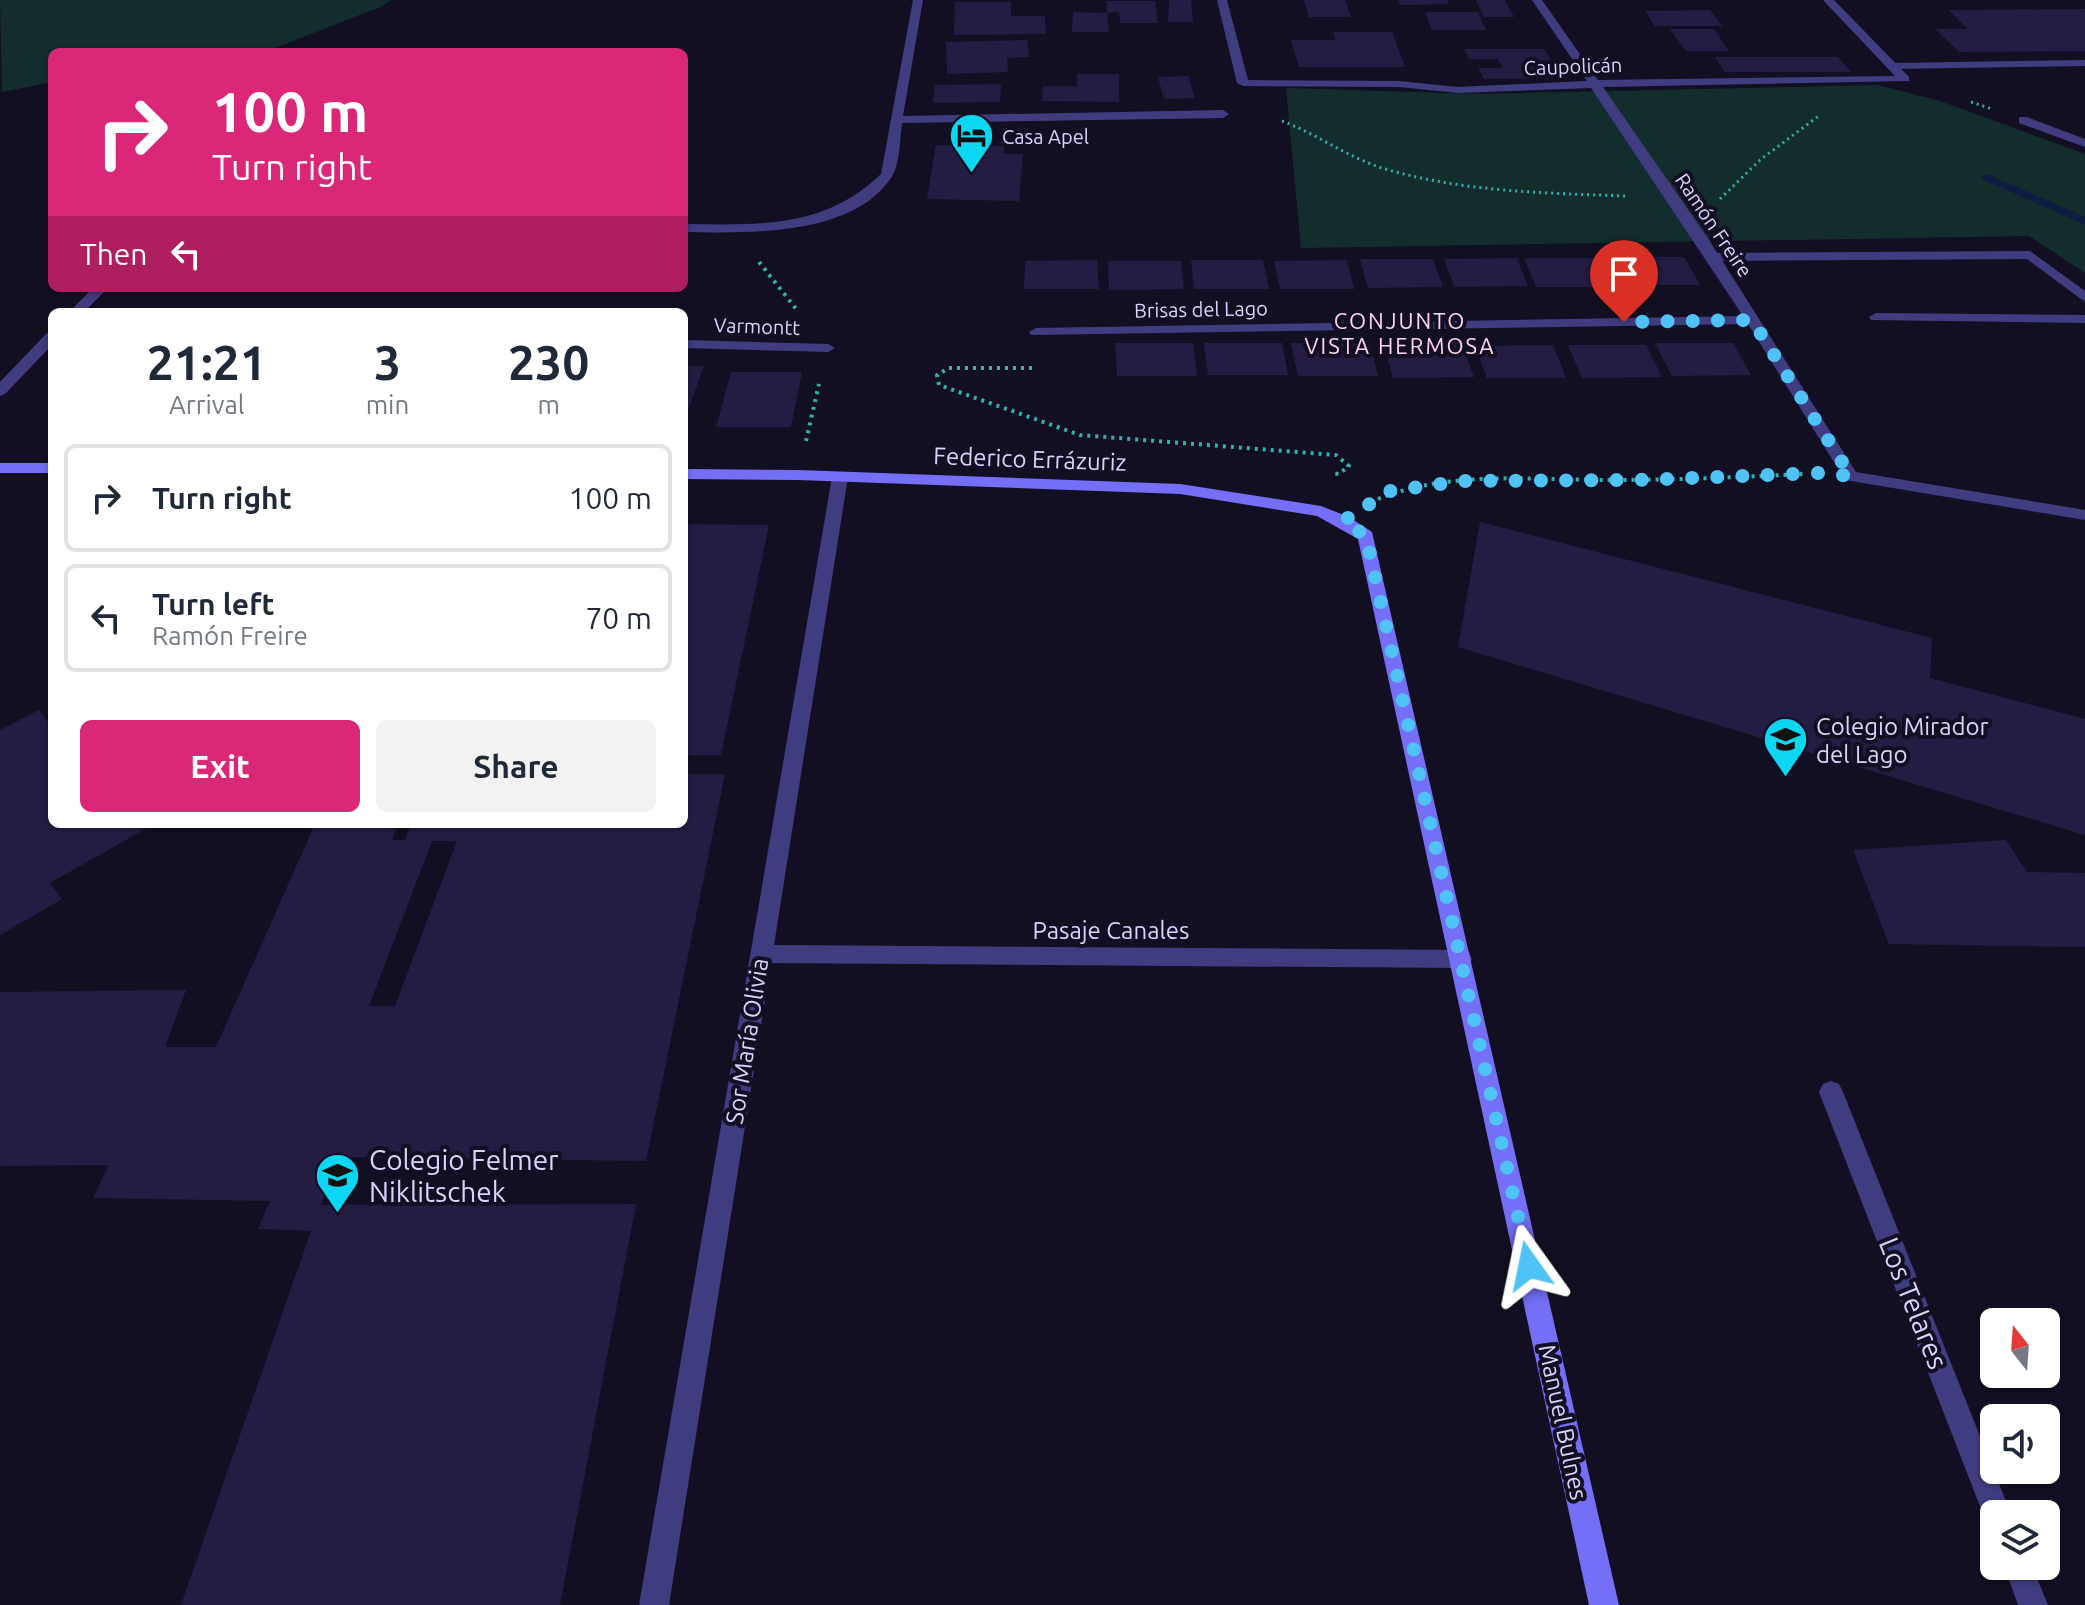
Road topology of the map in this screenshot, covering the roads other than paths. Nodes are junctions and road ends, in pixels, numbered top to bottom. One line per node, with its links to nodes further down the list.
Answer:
1 (918, 0): 9 (street)
2 (1222, 0): 7 (street, Caupolicán)
3 (1537, 0): 7 (street, Ramón Freire)
4 (1828, 0): 6 (street)
5 (2085, 63): 6 (street)
6 (1891, 66): 7 (street, Caupolicán)
7 (1593, 84): 13 (street, Ramón Freire)
8 (1223, 114): 9 (street)
9 (897, 120): 12 (street)
10 (2023, 120): 11 (street)
11 (2085, 143)
12 (688, 228)
13 (1713, 257): 15 (street); 19 (street, Ramón Freire)
14 (97, 292): 16 (street)
15 (2085, 298)
16 (80, 308)
17 (1876, 317): 18 (street)
18 (2085, 319)
19 (1752, 320): 20 (street, Brisas del Lago); 29 (street, Ramón Freire)
20 (1036, 332)
21 (48, 340): 24 (street)
22 (688, 344): 23 (street, Varmontt)
23 (828, 348)
24 (0, 391)
25 (0, 468): 26 (street)
26 (48, 468)
27 (688, 474): 28 (street, Federico Errázuriz)
28 (840, 477): 30 (street, Federico Errázuriz); 31 (street, Sor María Olivia)
29 (2085, 515)
30 (1366, 536): 32 (street, Manuel Bulnes)
31 (761, 954): 32 (street, Pasaje Canales); 36 (street, Sor María Olivia)
32 (1461, 959): 37 (street, Manuel Bulnes)
33 (1831, 1092): 34 (street, Los Telares)
34 (1991, 1500)
35 (2023, 1580): 38 (street)
36 (654, 1605)
37 (1604, 1605)
38 (2033, 1605)

